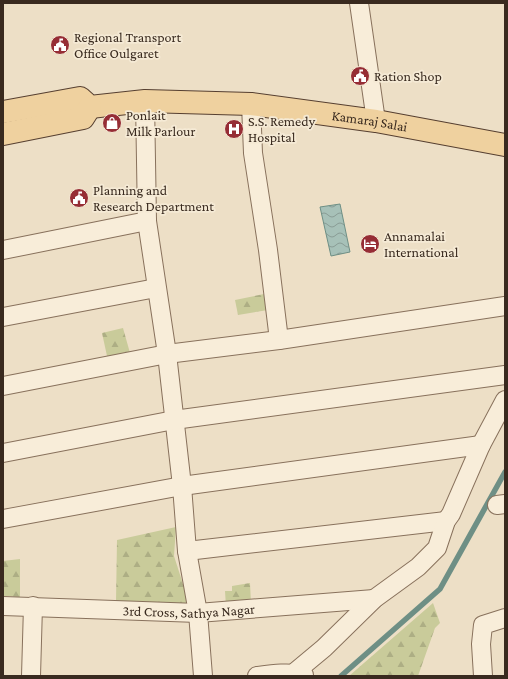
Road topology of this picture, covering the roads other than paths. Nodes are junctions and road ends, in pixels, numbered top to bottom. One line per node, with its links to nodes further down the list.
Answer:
1 (359, 3): 6 (street)
2 (145, 101): 3 (main road, Kamaraj Salai); 4 (main road, Kamaraj Salai); 9 (street)
3 (251, 104): 6 (main road, Kamaraj Salai); 14 (street)
4 (90, 107): 5 (main road); 7 (main road)
5 (3, 112)
6 (376, 121): 8 (main road, Kamaraj Salai)
7 (3, 134)
8 (505, 145)
9 (147, 221): 10 (street); 11 (street)
10 (3, 250)
11 (156, 288): 13 (street); 15 (street)
12 (505, 306): 14 (street)
13 (3, 317)
14 (279, 340): 15 (street)
15 (167, 354): 17 (street); 19 (street)
16 (505, 375): 19 (street)
17 (3, 386)
18 (505, 400): 20 (street)
19 (174, 420): 21 (street); 22 (street)
20 (481, 445): 22 (street); 24 (street)
21 (3, 453)
22 (182, 486): 23 (street); 25 (street)
23 (3, 519)
24 (446, 521): 25 (street); 26 (street)
25 (187, 551): 29 (street)
26 (374, 599): 29 (street, 3rd Cross, Sathya Nagar); 31 (street)
27 (3, 606): 28 (street, 3rd Cross, Sathya Nagar)
28 (33, 606): 29 (street, 3rd Cross, Sathya Nagar); 32 (street)
29 (198, 613): 33 (street)
30 (505, 618): 35 (street)
31 (298, 675): 34 (street)
32 (32, 676)
33 (203, 676)
34 (257, 676)
35 (484, 676)

